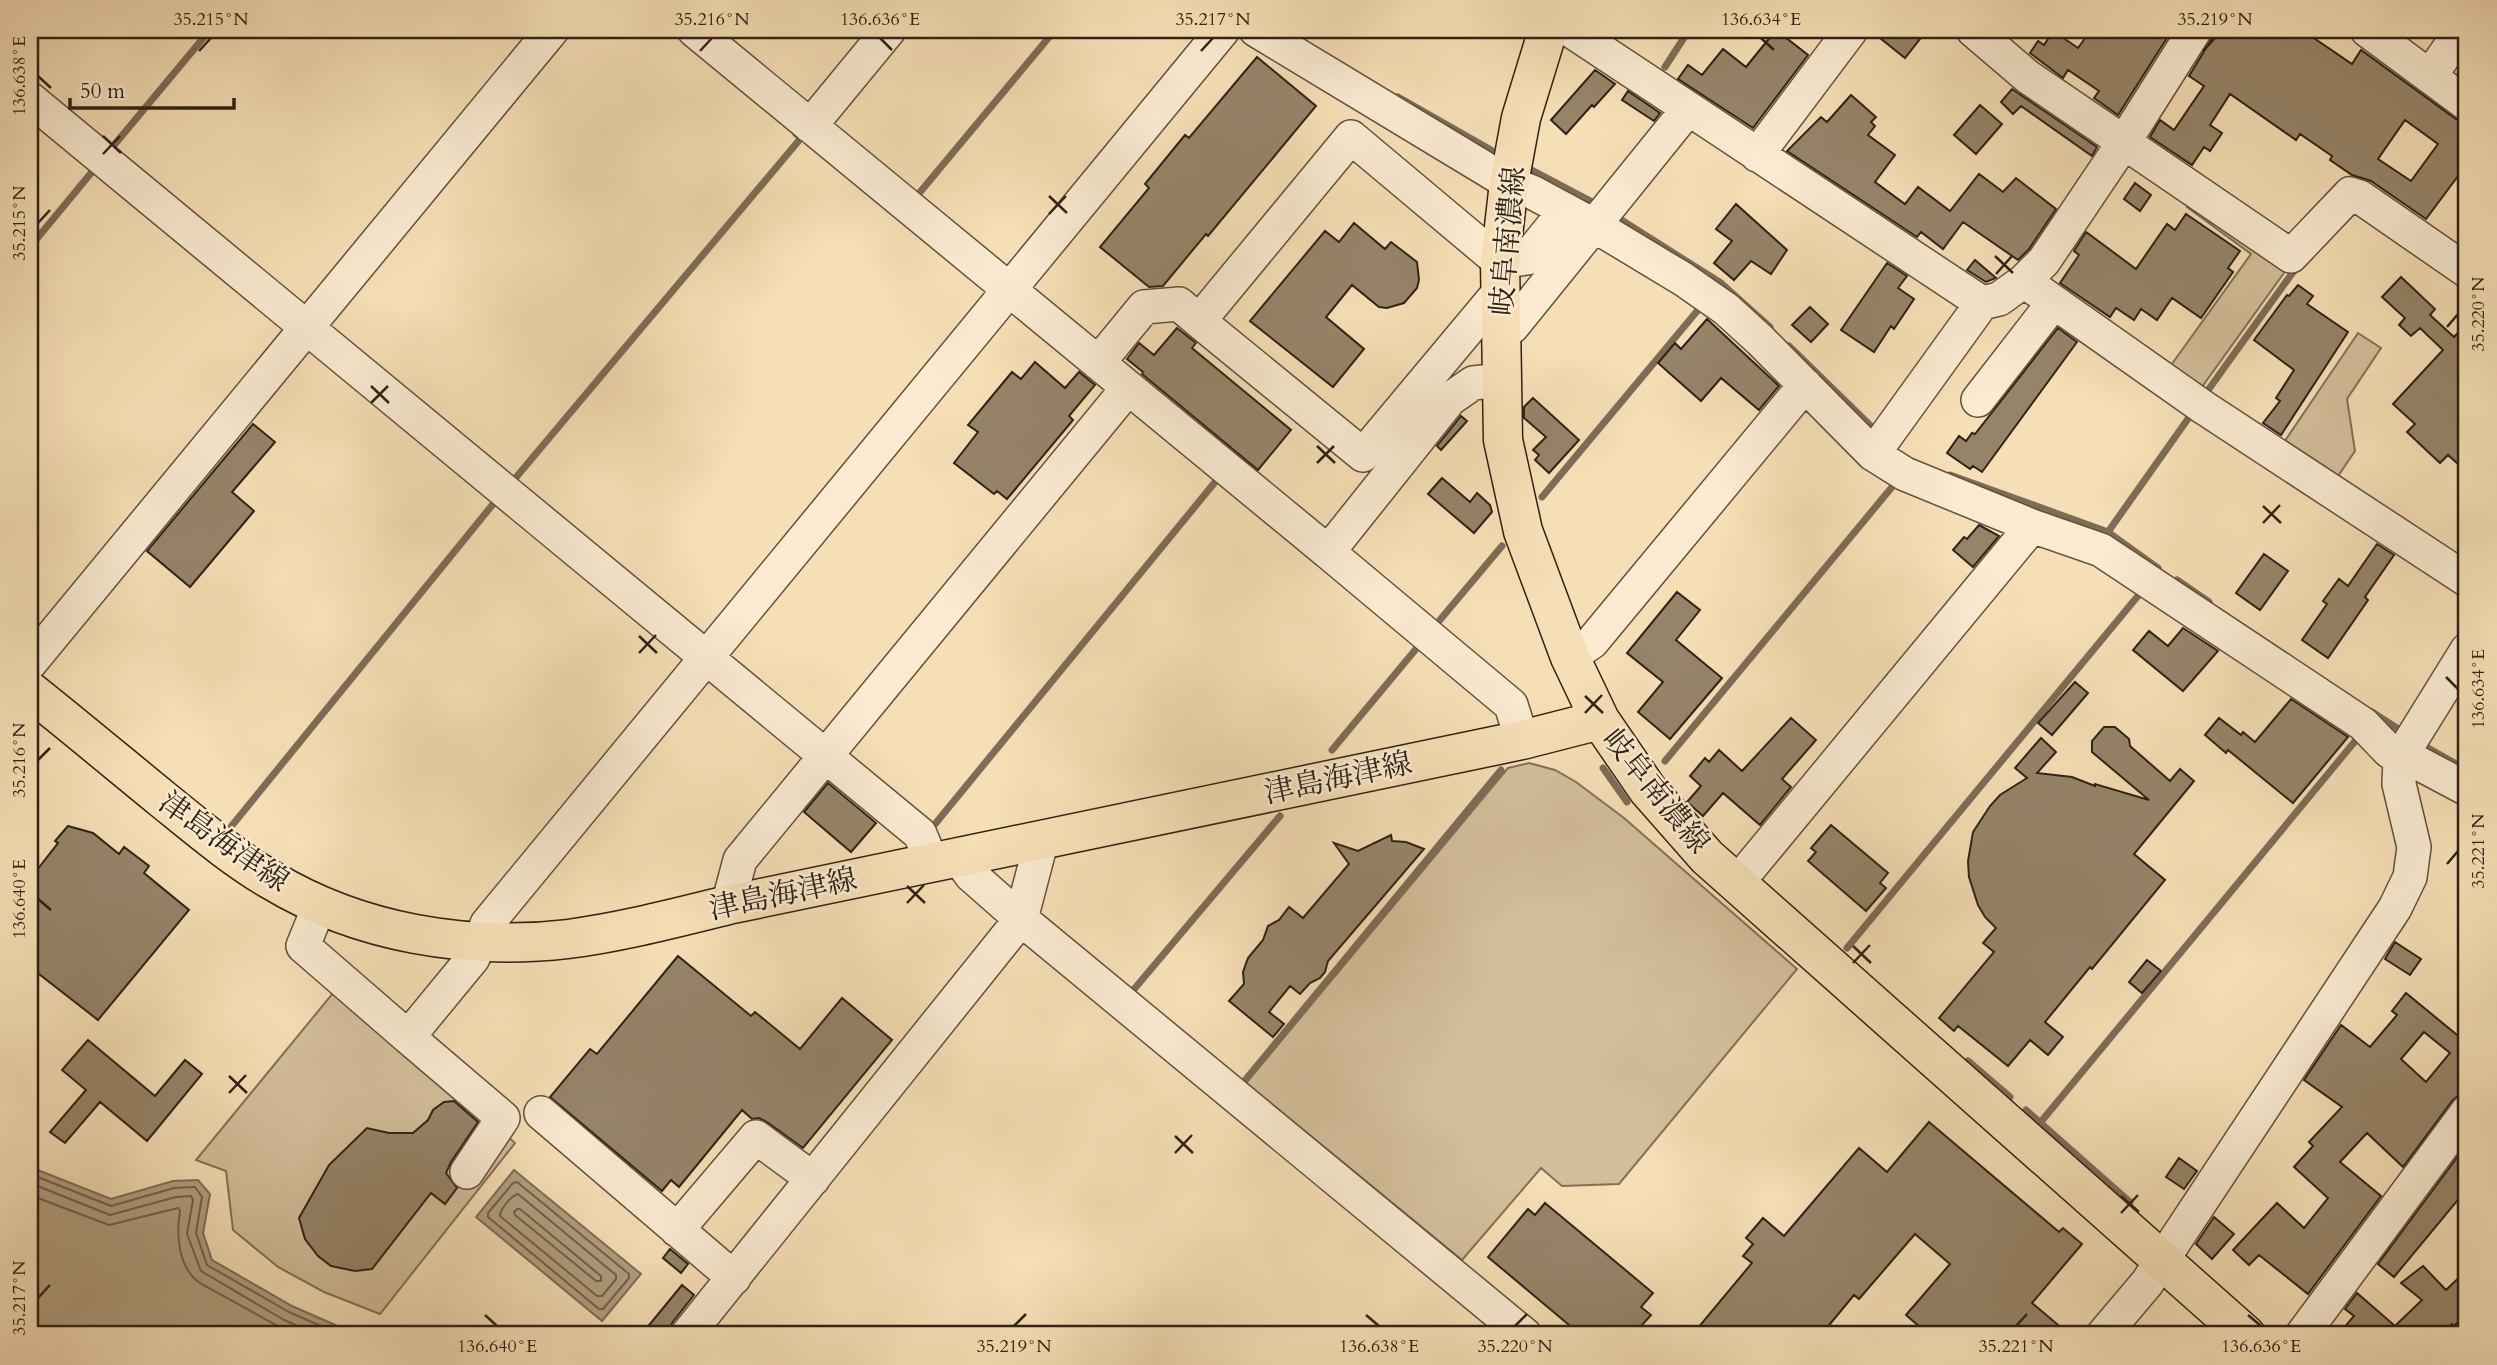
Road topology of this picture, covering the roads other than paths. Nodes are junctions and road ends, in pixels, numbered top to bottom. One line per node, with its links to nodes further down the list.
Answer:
1 (552, 30): 29 (street)
2 (694, 30): 16 (street)
3 (889, 30): 16 (street)
4 (1223, 30): 25 (street)
5 (1256, 30): 19 (street)
6 (1851, 30): 18 (street)
7 (1973, 30): 17 (street)
8 (2195, 30): 17 (street)
9 (2367, 30): 12 (street)
10 (2462, 30): 12 (street)
11 (1573, 32): 15 (street); 19 (main road, 岐阜南濃線)
12 (2430, 76): 14 (street)
13 (30, 99): 29 (street)
14 (2467, 104)
15 (1689, 109): 18 (street); 21 (street)
16 (810, 126): 25 (street)
17 (2124, 142): 22 (street); 24 (street)
18 (1757, 155): 27 (street)
19 (1509, 183): 20 (street); 23 (main road, 岐阜南濃線)
20 (1566, 211): 21 (street); 23 (street)
21 (1595, 226): 30 (street); 33 (street)
22 (2467, 271)
23 (1500, 276): 28 (street); 28 (street); 30 (main road, 岐阜南濃線)
24 (2024, 281): 26 (street); 27 (street)
25 (1009, 290): 31 (street); 41 (street)
26 (2054, 302): 35 (street); 39 (street)
27 (1982, 303): 36 (street)
28 (1199, 321): 31 (street)
29 (307, 327): 41 (street); 43 (street)
30 (1500, 332): 32 (main road, 岐阜南濃線)
31 (1098, 363): 34 (street)
32 (1502, 380): 38 (street); 42 (main road, 岐阜南濃線)
33 (1805, 385): 36 (street); 42 (street)
34 (1128, 388): 38 (street); 48 (street)
35 (1978, 400)
36 (1873, 454): 37 (street)
37 (2032, 526): 47 (street); 52 (street)
38 (1328, 552): 46 (street)
39 (2467, 580)
40 (2467, 650): 47 (street)
41 (707, 657): 48 (street); 56 (street)
42 (1570, 657): 45 (main road, 岐阜南濃線)
43 (30, 663)
44 (30, 691): 53 (main road, 津島海津線)
45 (1600, 720): 46 (main road, 津島海津線); 52 (main road, 岐阜南濃線)
46 (1522, 740): 50 (main road, 津島海津線)
47 (2408, 746): 49 (street); 63 (street)
48 (825, 755): 51 (street); 54 (street)
49 (2467, 789)
50 (1042, 839): 51 (main road, 津島海津線); 55 (street)
51 (943, 860): 54 (main road, 津島海津線); 55 (street)
52 (1737, 883): 63 (main road, 岐阜南濃線)
53 (317, 904): 56 (main road, 津島海津線); 57 (street)
54 (728, 905): 56 (main road, 津島海津線)
55 (1021, 919): 61 (street); 66 (street)
56 (481, 942): 57 (street)
57 (408, 1037): 60 (street)
58 (2467, 1112): 69 (street)
59 (541, 1114): 62 (street)
60 (467, 1172)
61 (813, 1179): 62 (street); 64 (street)
62 (677, 1230): 64 (street)
63 (2161, 1260): 67 (street); 68 (main road, 岐阜南濃線)
64 (734, 1278): 65 (street)
65 (687, 1335)
66 (1525, 1335)
67 (2103, 1335)
68 (2246, 1335)
69 (2302, 1335)

